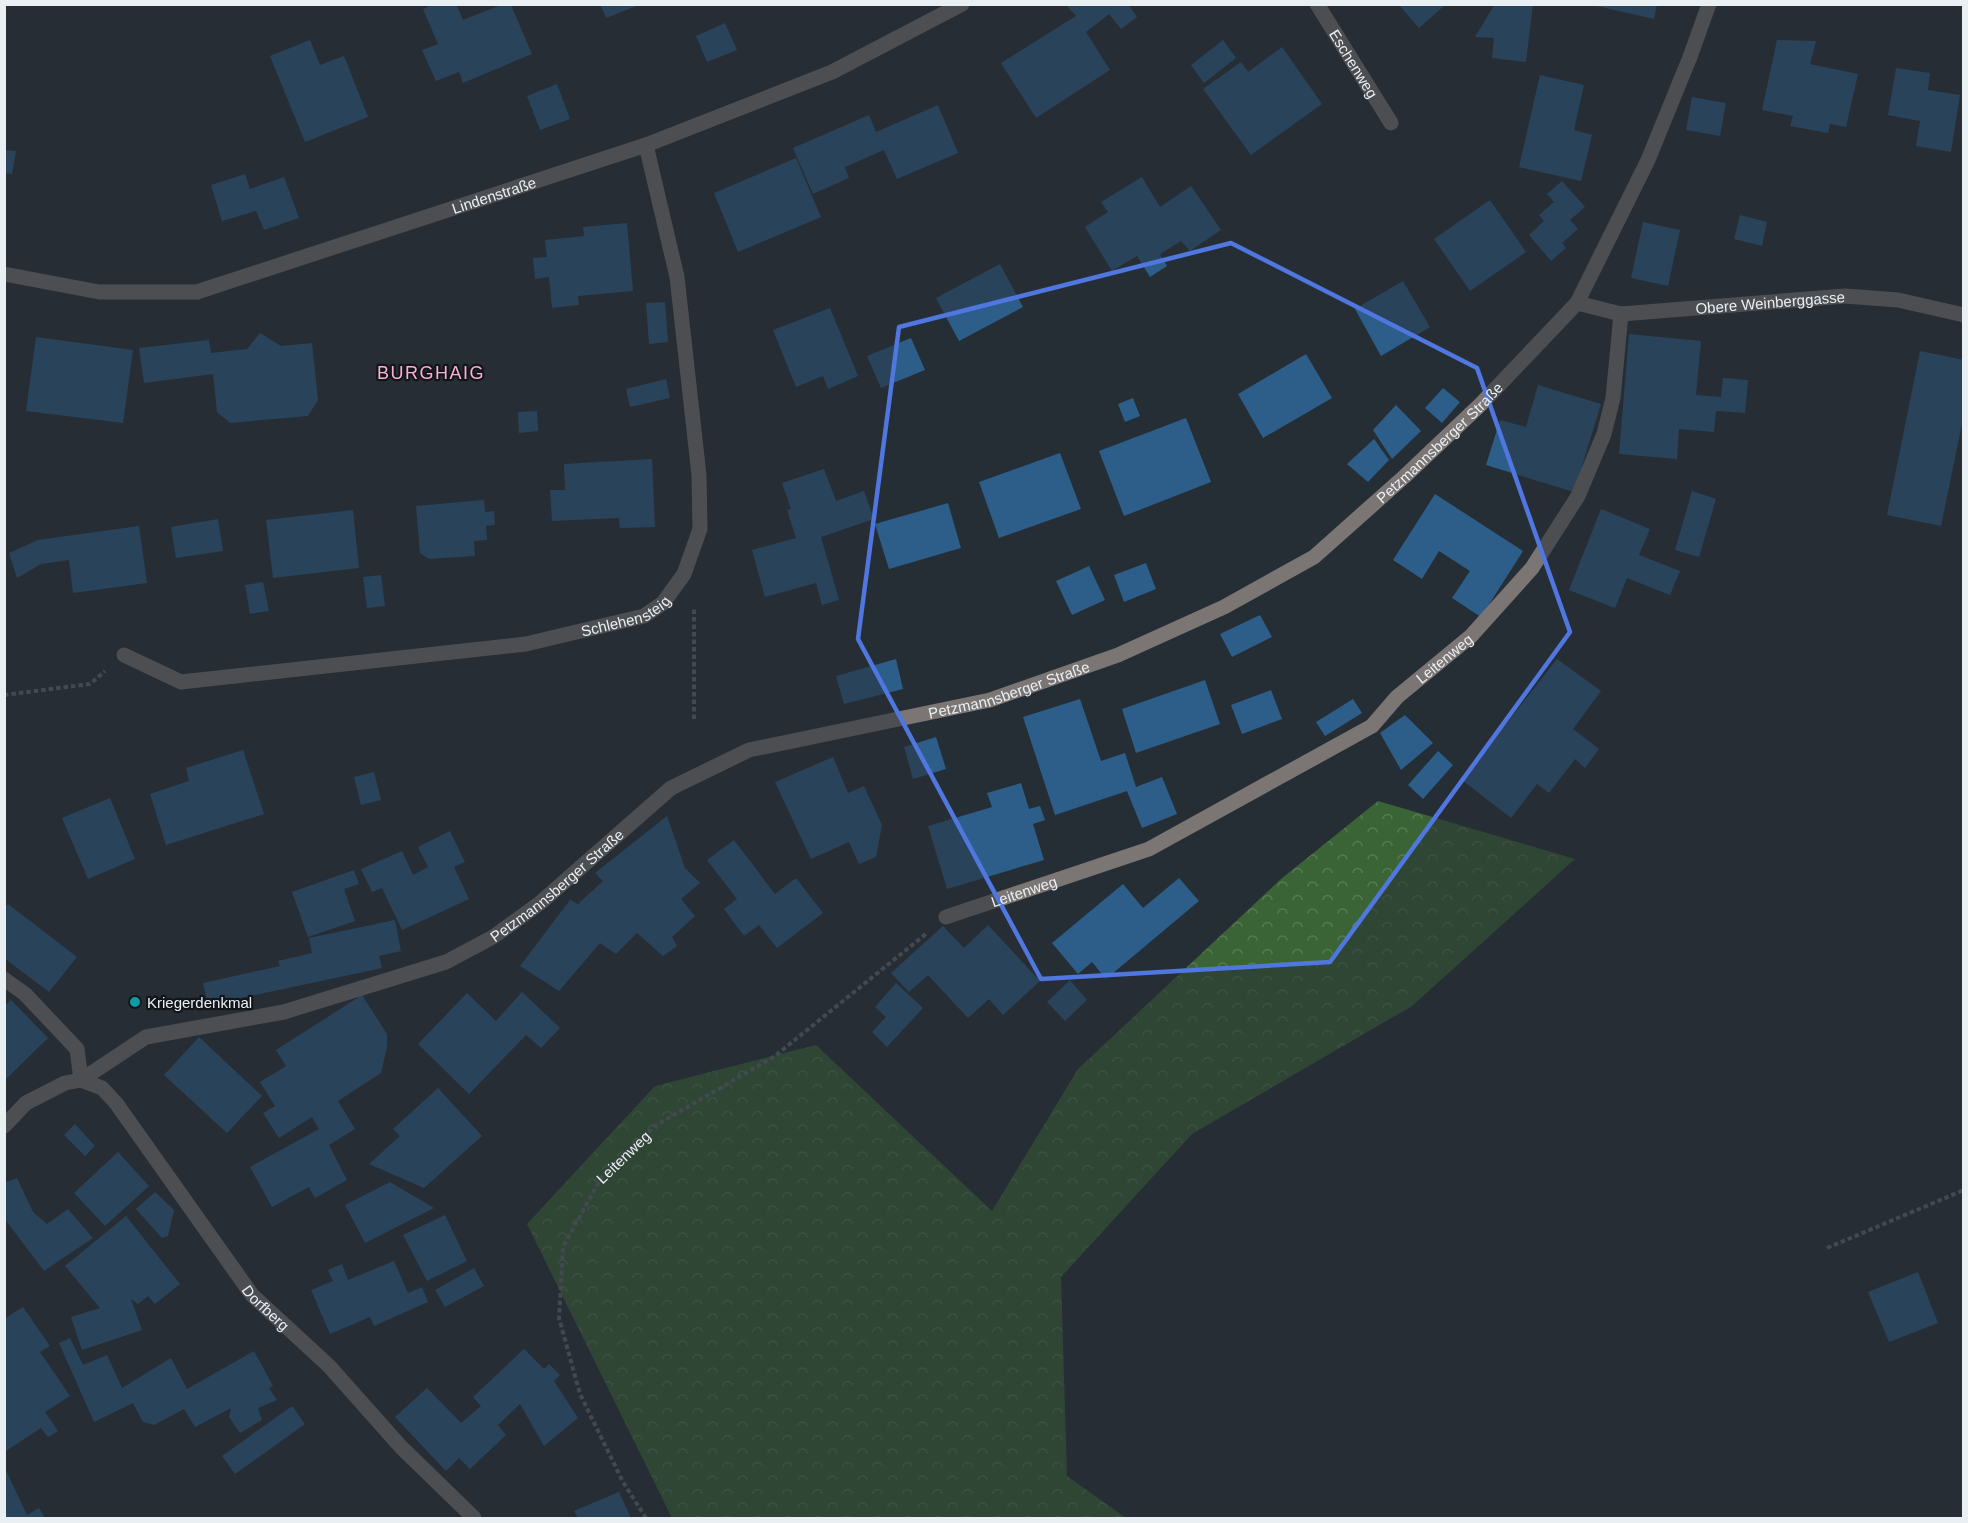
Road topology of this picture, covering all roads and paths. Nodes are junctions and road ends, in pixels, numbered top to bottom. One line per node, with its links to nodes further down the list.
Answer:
1 (962, 4): 5 (street, Lindenstraße)
2 (1317, 4): 4 (street, Eschenweg)
3 (1709, 4): 7 (street, Petzmannsberger Straße)
4 (1391, 123)
5 (646, 145): 6 (street, Lindenstraße); 10 (street, Schlehensteig)
6 (4, 274)
7 (1577, 303): 8 (street, Obere Weinberggasse); 16 (street, Petzmannsberger Straße)
8 (1622, 314): 9 (street, Obere Weinberggasse); 14 (street, Leitenweg)
9 (1964, 315)
10 (684, 574): 11 (street, Schlehensteig); 13 (path)
11 (124, 655): 12 (path)
12 (4, 695)
13 (694, 719)
14 (946, 917): 21 (path, Leitenweg)
15 (4, 979): 16 (street)
16 (81, 1080): 17 (street, Petzmannsberger Straße); 20 (street, Dorfberg)
17 (4, 1126)
18 (1964, 1190): 19 (path)
19 (1827, 1248)
20 (474, 1518)
21 (646, 1518)

